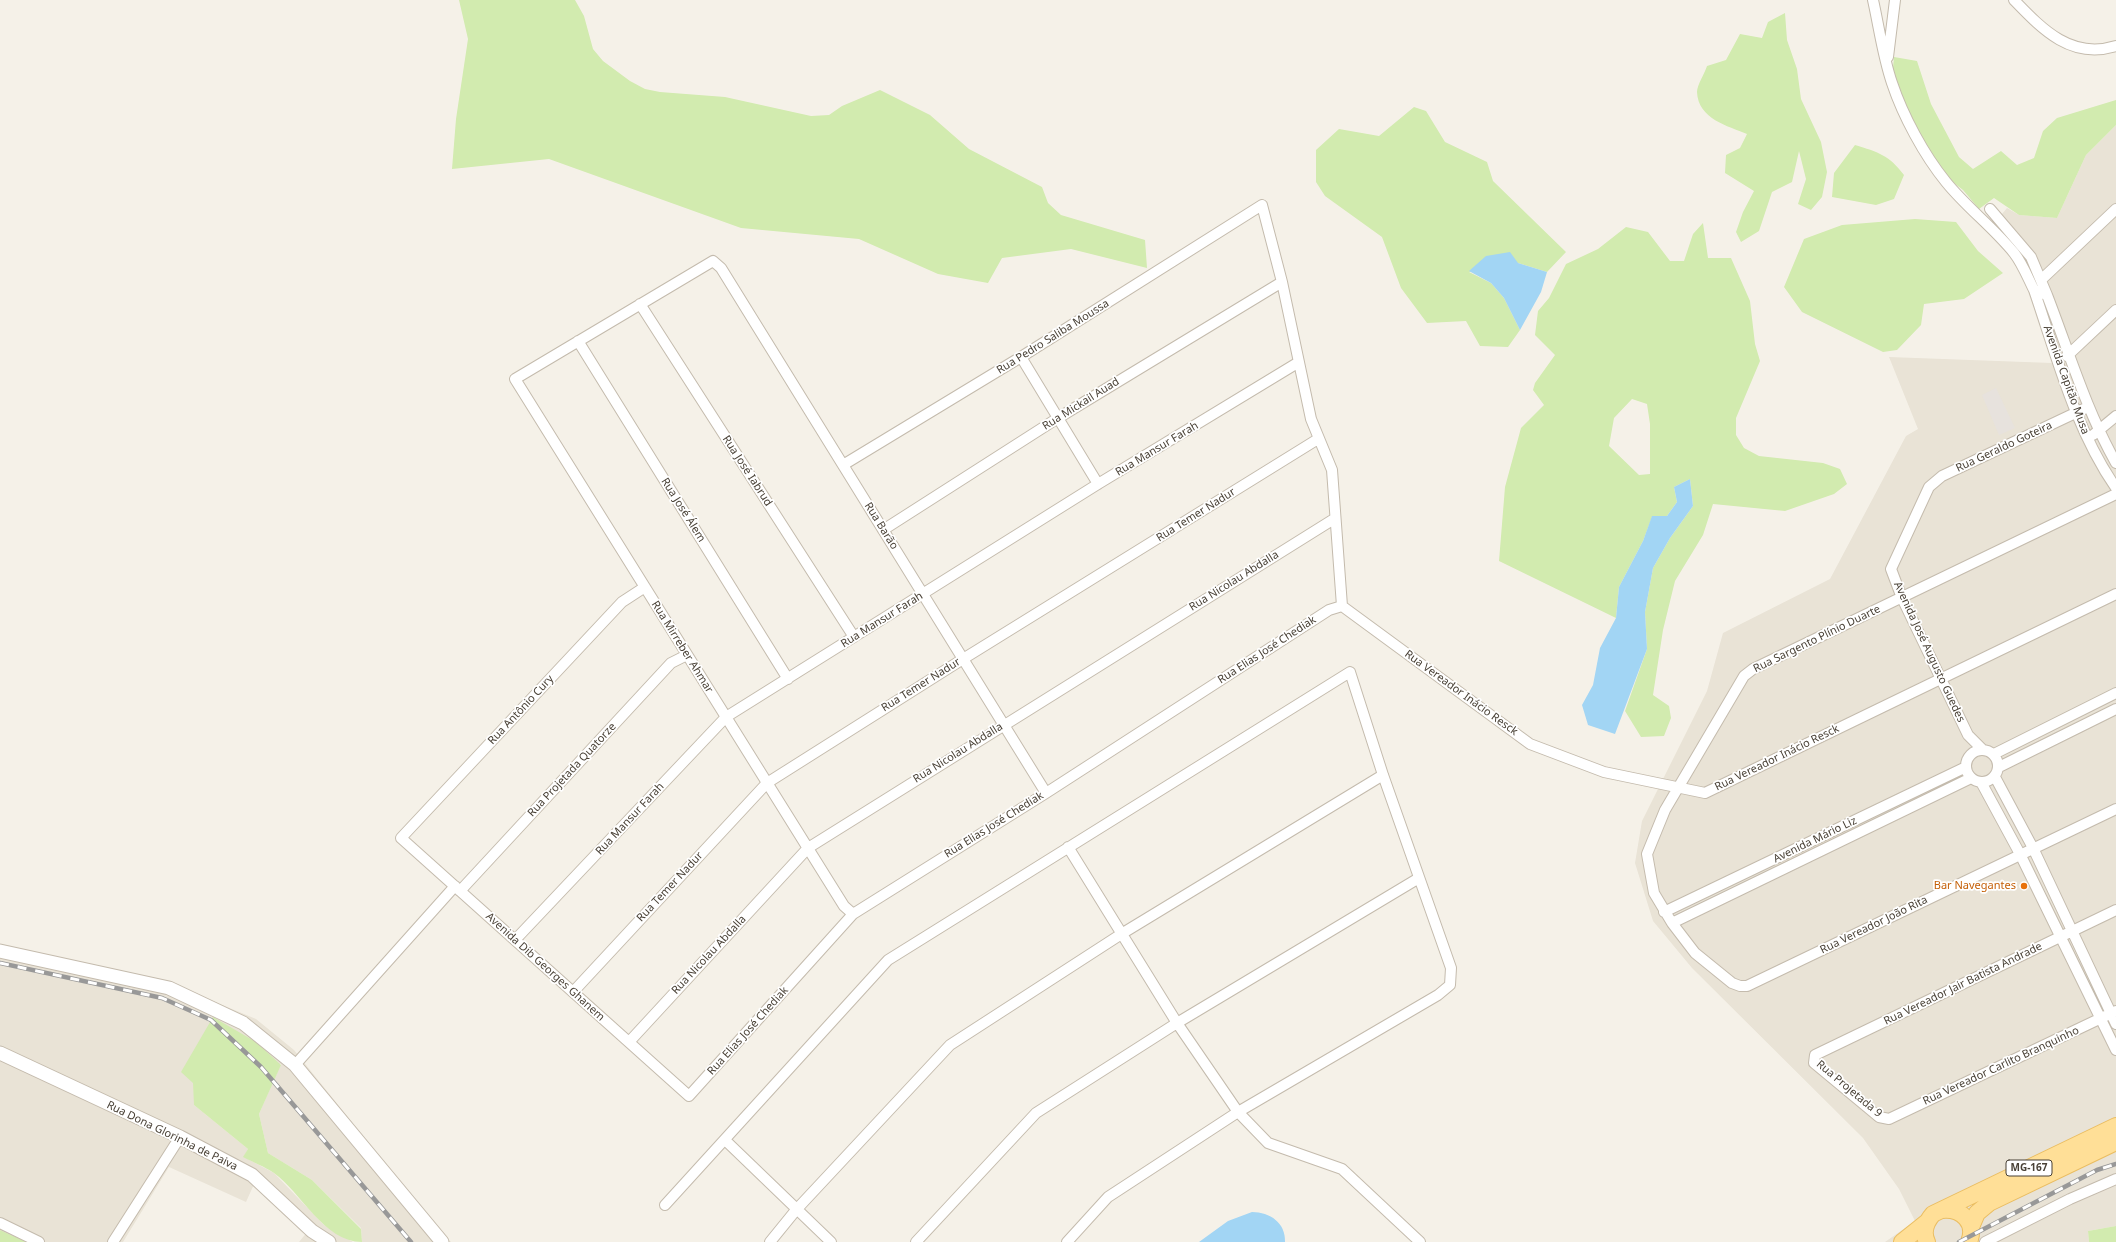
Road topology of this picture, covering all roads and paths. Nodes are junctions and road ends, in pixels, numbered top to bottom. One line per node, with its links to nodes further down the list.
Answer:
1 (1873, 0): 5 (street, Avenida Capitão Musa)
2 (1895, 0): 5 (street)
3 (2014, 0): 4 (street)
4 (2116, 46)
5 (1887, 62): 10 (street, Avenida Capitão Musa)
6 (1990, 209): 8 (street, Avenida Capitão Musa)
7 (2116, 209): 8 (street)
8 (2042, 279): 11 (street, Avenida Capitão Musa)
9 (1282, 282): 16 (street, Rua Pedro Saliba Moussa); 17 (street); 22 (street, Rua Mickail Auad)
10 (2034, 290): 11 (street); 18 (street, Avenida Capitão Musa)
11 (2047, 295): 15 (street, Avenida Capitão Musa)
12 (640, 304): 14 (street); 27 (street, Rua Barão); 39 (street, Rua José Iabrud)
13 (2116, 310): 15 (street)
14 (578, 341): 34 (street, Rua Mirreber Ahmar); 42 (street, Rua José Álem)
15 (2070, 353): 18 (street); 19 (street, Avenida Capitão Musa)
16 (1021, 357): 22 (street); 27 (street, Rua Pedro Saliba Moussa)
17 (1299, 362): 24 (street); 29 (street, Rua Mansur Farah)
18 (2059, 364): 20 (street, Avenida Capitão Musa)
19 (2088, 407): 20 (street, Rua Geraldo Goteira); 23 (street, Avenida Capitão Musa)
20 (2076, 413): 25 (street, Avenida Capitão Musa); 28 (street, Rua Geraldo Goteira)
21 (2116, 416): 23 (street)
22 (1058, 418): 29 (street); 33 (street, Rua Mickail Auad)
23 (2099, 432): 25 (street); 26 (street, Avenida Capitão Musa)
24 (1318, 439): 32 (street); 41 (street, Rua Temer Nadur)
25 (2088, 440): 30 (street, Avenida Capitão Musa)
26 (2116, 463)
27 (843, 465): 33 (street, Rua Barão)
28 (1934, 482): 37 (street, Avenida José Augusto Guedes)
29 (1098, 484): 35 (street, Rua Mansur Farah)
30 (2116, 488)
31 (2116, 494): 37 (street, Rua Sargento Plínio Duarte)
32 (1334, 519): 38 (street); 47 (street, Rua Nicolau Abdalla)
33 (883, 530): 35 (street, Rua Barão)
34 (645, 587): 40 (street, Rua Mirreber Ahmar); 61 (street, Rua Antônio Cury)
35 (923, 594): 39 (street, Rua Mansur Farah); 41 (street, Rua Barão)
36 (2116, 594): 43 (street, Rua Vereador Inácio Resck)
37 (1902, 598): 43 (street, Avenida José Augusto Guedes); 58 (street, Rua Sargento Plínio Duarte)
38 (1342, 606): 58 (street, Rua Vereador Inácio Resck); 59 (street, Rua Elias José Chediak)
39 (854, 637): 42 (street, Rua Mansur Farah)
40 (687, 655): 46 (street, Rua Mirreber Ahmar); 67 (street, Rua Projetada Quatorze)
41 (963, 659): 47 (street, Rua Barão); 57 (street, Rua Temer Nadur)
42 (788, 679): 46 (street, Rua Mansur Farah)
43 (1940, 679): 48 (street, Avenida José Augusto Guedes); 58 (street, Rua Vereador Inácio Resck)
44 (2116, 693): 50 (street)
45 (2116, 709): 53 (street)
46 (726, 717): 57 (street, Rua Mirreber Ahmar); 75 (street, Rua Mansur Farah)
47 (1004, 724): 59 (street, Rua Barão); 63 (street, Rua Nicolau Abdalla)
48 (1968, 735): 49 (street, Avenida José Augusto Guedes); 51 (street, Avenida José Augusto Guedes)
49 (1982, 749): 50 (street); 51 (street)
50 (1994, 754): 53 (street)
51 (1969, 756): 52 (street)
52 (1966, 768): 55 (street); 69 (street, Avenida Mário Liz)
53 (1997, 772): 56 (street); 64 (street)
54 (1383, 775): 62 (street); 66 (street); 73 (street)
55 (1971, 778): 56 (street); 71 (street, Avenida Mário Liz)
56 (1981, 782): 65 (street)
57 (767, 783): 63 (street, Rua Mirreber Ahmar); 78 (street, Rua Temer Nadur)
58 (1680, 788): 69 (street, Rua Sargento Plínio Duarte)
59 (1046, 793): 70 (street, Rua Elias José Chediak)
60 (2116, 809): 64 (street, Rua Vereador João Rita)
61 (401, 838): 67 (street, Avenida Dib Georges Ghanem)
62 (1068, 847): 73 (street); 93 (street)
63 (808, 848): 70 (street, Rua Mirreber Ahmar); 83 (street, Rua Nicolau Abdalla)
64 (2033, 848): 65 (street, Rua Vereador João Rita); 72 (street)
65 (2020, 854): 74 (street); 77 (street, Rua Vereador João Rita)
66 (1419, 878): 81 (street); 89 (street)
67 (458, 888): 75 (street, Avenida Dib Georges Ghanem); 87 (street, Rua Projetada Quatorze)
68 (2116, 910): 72 (street, Rua Vereador Jair Batista Andrade)
69 (1664, 912): 71 (street, Rua Sargento Plínio Duarte)
70 (853, 914): 88 (street, Rua Elias José Chediak)
71 (1672, 923): 77 (street, Rua Sargento Plínio Duarte)
72 (2071, 932): 74 (street, Rua Vereador Jair Batista Andrade); 79 (street)
73 (1123, 933): 81 (street); 97 (street)
74 (2060, 938): 80 (street); 86 (street, Rua Vereador Jair Batista Andrade)
75 (515, 940): 78 (street, Avenida Dib Georges Ghanem)
76 (0, 951): 87 (street)
77 (1740, 986)
78 (573, 992): 83 (street, Avenida Dib Georges Ghanem)
79 (2113, 1012): 80 (street, Rua Vereador Carlito Branquinho); 82 (street)
80 (2100, 1019): 84 (street); 90 (street, Rua Vereador Carlito Branquinho)
81 (1177, 1023): 89 (street); 108 (street)
82 (2116, 1024)
83 (629, 1042): 88 (street, Avenida Dib Georges Ghanem)
84 (2116, 1050)
85 (0, 1053): 92 (street, Rua Dona Glorinha de Paiva)
86 (1814, 1059): 90 (street, Rua Projetada 9)
87 (295, 1065): 105 (street)
88 (690, 1096)
89 (1238, 1112): 109 (street); 110 (street)
90 (1885, 1119)
91 (2116, 1126): 98 (main road, MG-167)
92 (180, 1138): 103 (street); 104 (street, Rua Dona Glorinha de Paiva)
93 (725, 1140): 96 (street); 97 (street)
94 (2116, 1142): 101 (main road, MG-167)
95 (2116, 1179): 113 (street)
96 (665, 1205)
97 (796, 1210): 106 (street); 107 (street)
98 (1942, 1210): 99 (main road, MG-167); 101 (main road, MG-167)
99 (1927, 1222): 111 (main road, MG-167); 112 (main road)
100 (0, 1224): 102 (street)
101 (1970, 1234)
102 (39, 1242)
103 (113, 1242)
104 (329, 1242)
105 (442, 1242)
106 (770, 1242)
107 (831, 1242)
108 (916, 1242)
109 (1067, 1242)
110 (1420, 1242)
111 (1902, 1242)
112 (1927, 1242)
113 (1984, 1242)

